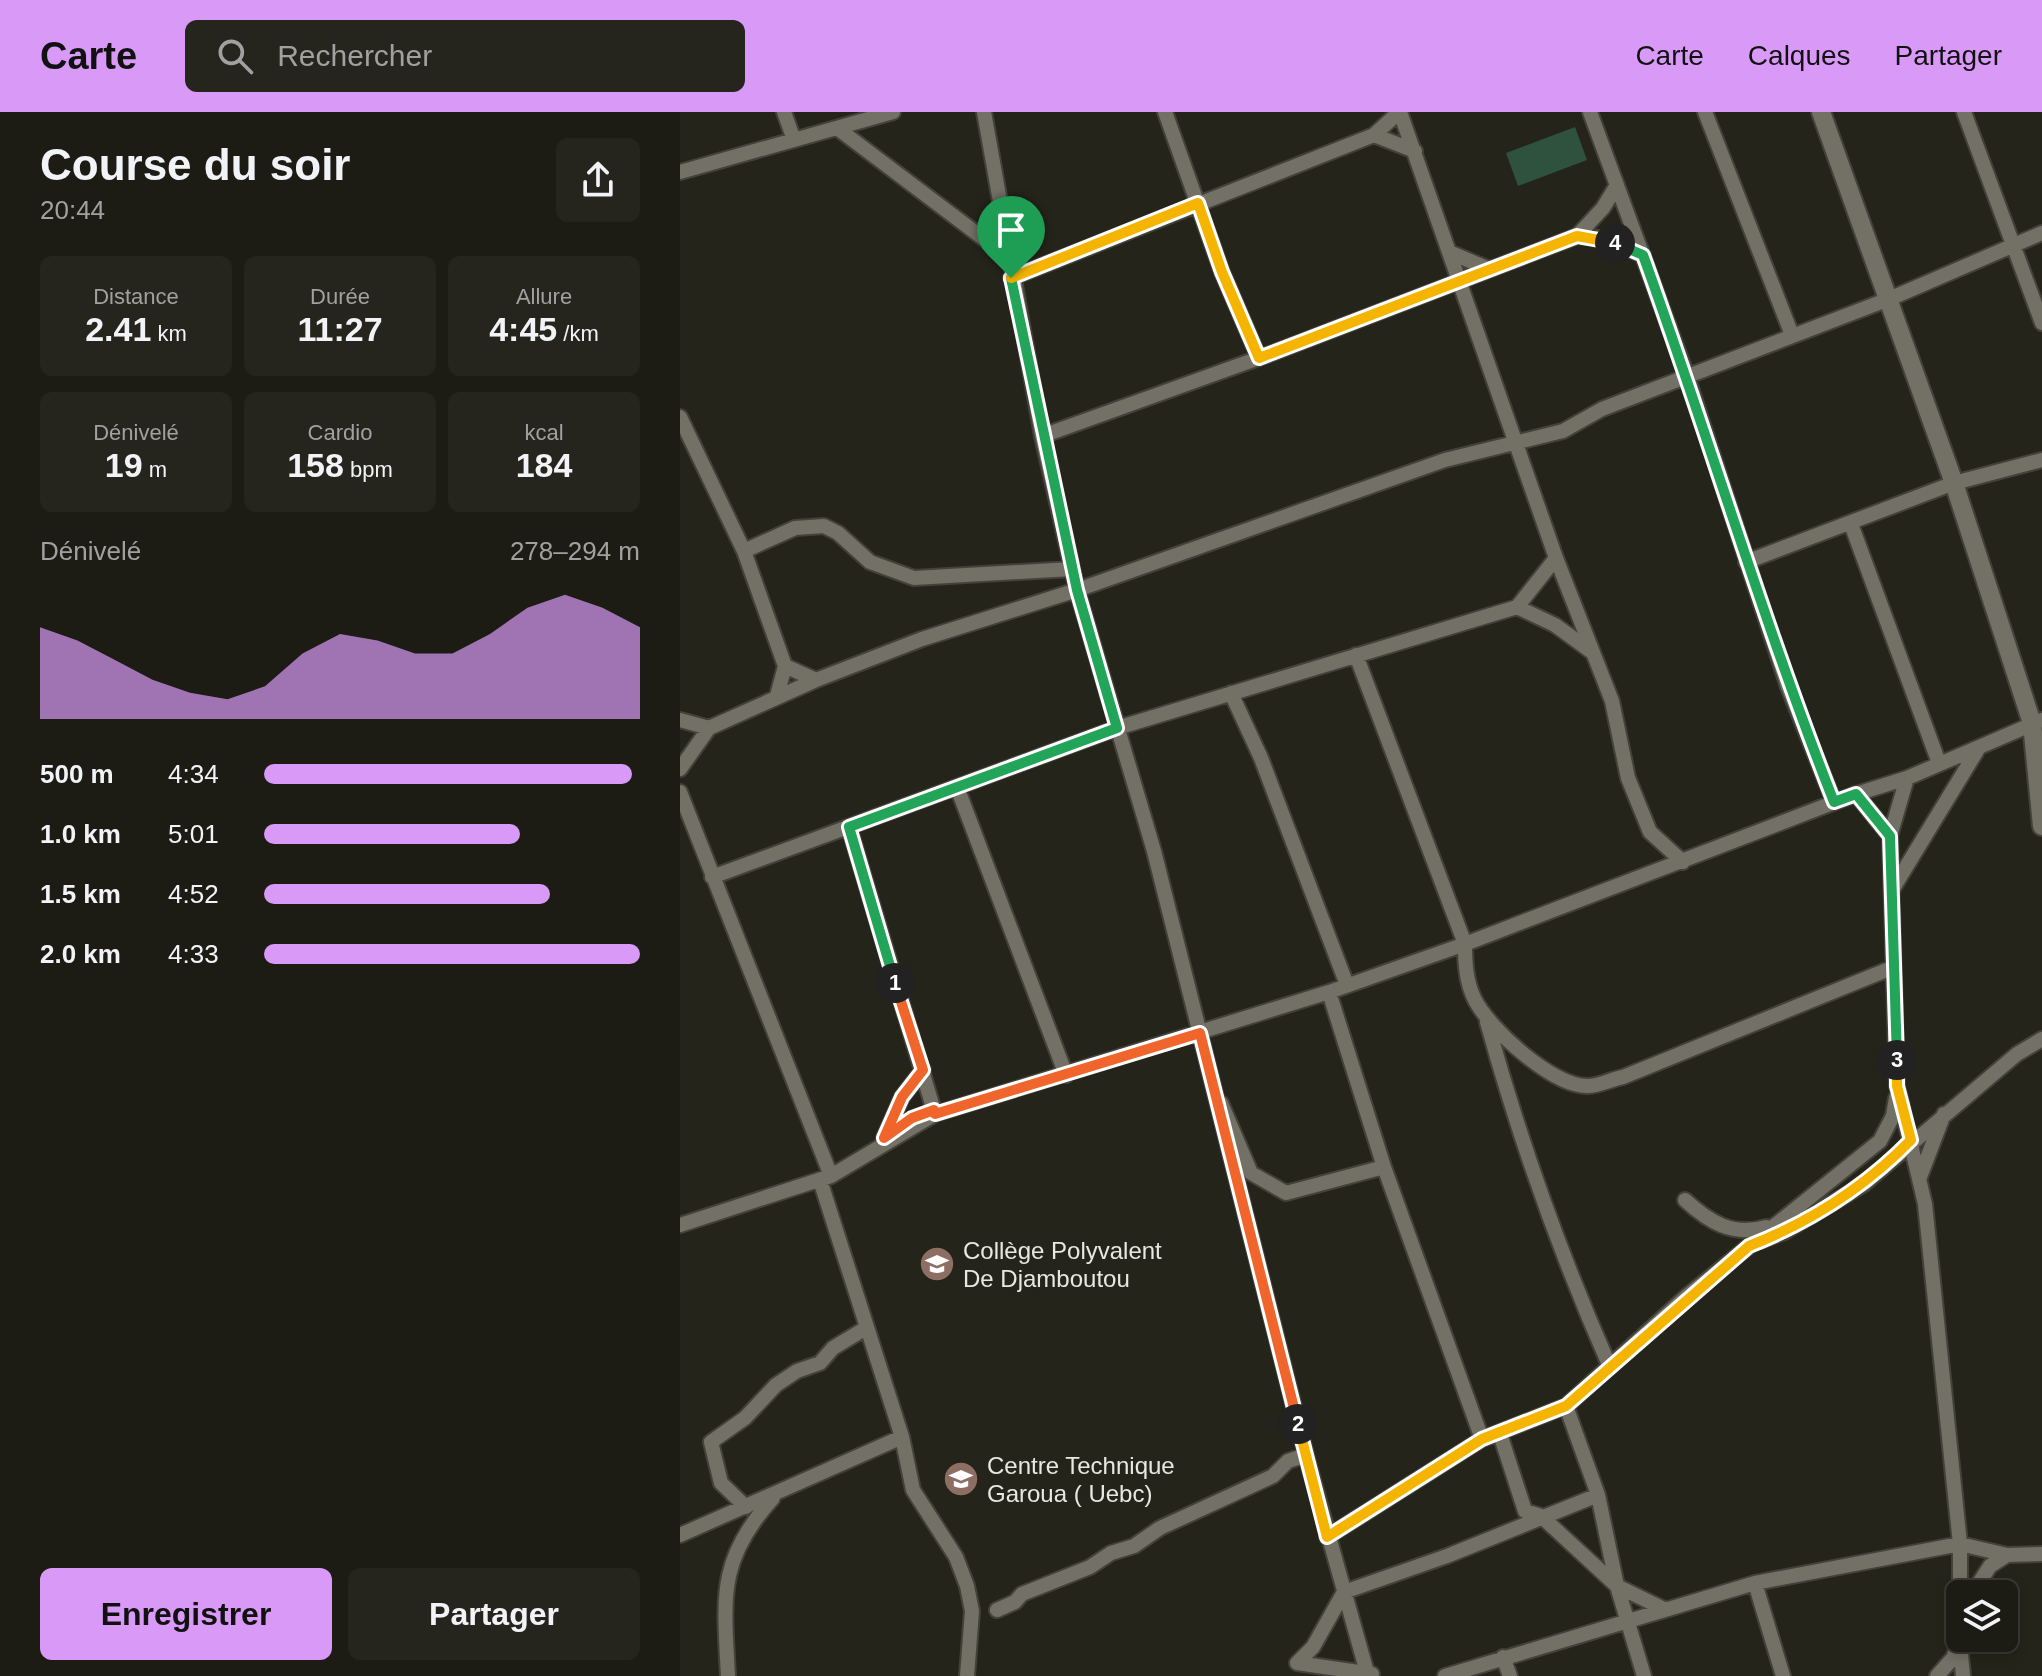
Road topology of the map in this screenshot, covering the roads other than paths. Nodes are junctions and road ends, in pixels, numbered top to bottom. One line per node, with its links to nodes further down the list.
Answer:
1 (784, 112): 12 (street)
2 (893, 112): 10 (street)
3 (984, 112): 22 (street)
4 (1165, 112): 16 (street)
5 (1400, 112): 11 (street); 13 (street)
6 (1590, 112): 15 (street)
7 (1705, 112): 28 (street)
8 (1821, 112): 26 (main road)
9 (1964, 112): 19 (street)
10 (837, 128): 12 (street); 22 (street)
11 (1374, 135): 13 (street); 16 (street)
12 (794, 140): 14 (street)
13 (1415, 151): 20 (street)
14 (680, 172)
15 (1617, 185): 18 (street); 21 (street)
16 (1198, 203): 24 (street); 29 (street)
17 (2042, 233): 19 (street)
18 (1577, 236): 21 (street); 23 (street)
19 (2015, 243): 26 (street); 27 (street)
20 (1449, 252): 23 (street); 25 (street)
21 (1643, 255): 30 (street)
22 (1008, 257): 24 (street)
23 (1489, 269): 25 (street)
24 (1011, 278): 32 (street)
25 (1458, 281): 29 (street); 33 (street)
26 (1889, 299): 28 (street); 35 (main road)
27 (2042, 323)
28 (1792, 335): 30 (street)
29 (1259, 358): 32 (street)
30 (1687, 376): 33 (street); 39 (street)
31 (680, 417): 37 (street)
32 (1042, 436): 40 (street)
33 (1517, 444): 38 (street); 41 (street)
34 (2042, 460): 35 (street)
35 (1954, 483): 36 (street); 50 (main road)
36 (1851, 524): 39 (street); 54 (street)
37 (744, 551): 40 (street); 45 (street)
38 (1556, 558): 42 (street); 43 (street)
39 (1746, 562): 60 (street)
40 (1072, 569): 41 (street)
41 (1077, 590): 46 (street); 52 (street)
42 (1517, 607): 43 (street); 44 (street)
43 (1594, 653): 64 (street)
44 (1356, 655): 47 (street); 67 (street)
45 (785, 666): 46 (street); 48 (street)
46 (816, 680): 48 (street)
47 (1231, 693): 52 (street); 69 (street)
48 (777, 696): 51 (street)
49 (680, 720): 51 (street)
50 (2037, 722): 53 (street); 61 (main road)
51 (709, 728): 55 (street)
52 (1117, 728): 57 (street); 72 (street)
53 (1978, 749): 54 (street); 66 (street)
54 (1939, 763): 56 (street)
55 (680, 769)
56 (1907, 778): 59 (street); 63 (street)
57 (957, 787): 62 (street); 75 (street)
58 (680, 792): 65 (street)
59 (1856, 794): 60 (street); 63 (street)
60 (1834, 802): 64 (street)
61 (2042, 826)
62 (849, 827): 65 (street); 74 (street)
63 (1890, 836): 66 (street)
64 (1683, 862): 67 (street)
65 (712, 877): 83 (street)
66 (1892, 890): 68 (street)
67 (1465, 944): 69 (street); 71 (street)
68 (1894, 967): 71 (street); 77 (street)
69 (1347, 985): 70 (street)
70 (1329, 992): 72 (street); 82 (street)
71 (1487, 1022): 90 (street)
72 (1200, 1033): 75 (street); 76 (street)
73 (2042, 1039): 79 (street)
74 (923, 1070): 78 (street); 80 (street)
75 (1066, 1075): 78 (street)
76 (1210, 1085): 82 (street); 95 (street)
77 (1897, 1086): 81 (street); 86 (street)
78 (934, 1112): 80 (street); 83 (street)
79 (1944, 1114): 81 (street); 84 (street)
80 (884, 1138): 83 (street)
81 (1911, 1140): 84 (street); 88 (street)
82 (1384, 1167): 94 (street)
83 (826, 1178): 87 (street); 89 (street)
84 (1920, 1178): 102 (street)
85 (1685, 1200): 86 (street)
86 (1775, 1223): 88 (street)
87 (680, 1225)
88 (1749, 1246): 90 (street)
89 (866, 1328): 93 (street); 98 (street)
90 (1610, 1367): 91 (street)
91 (1566, 1406): 92 (street); 97 (street)
92 (1500, 1434): 94 (street); 99 (street)
93 (902, 1437): 96 (street); 118 (street)
94 (1482, 1439): 101 (street)
95 (1306, 1455): 101 (street); 111 (street)
96 (777, 1493): 98 (street); 117 (street)
97 (1598, 1495): 99 (street); 108 (street)
98 (746, 1507): 100 (street)
99 (1541, 1516): 108 (street); 109 (street)
100 (680, 1535)
101 (1327, 1537): 109 (street)
102 (1960, 1544): 104 (street); 105 (street); 107 (street)
103 (2042, 1554): 104 (street)
104 (2007, 1555): 106 (street)
105 (1960, 1580)
106 (1981, 1580)
107 (1755, 1583): 110 (street); 122 (street)
108 (1617, 1586): 110 (street); 112 (street)
109 (1344, 1592): 116 (street); 116 (street)
110 (1664, 1609): 112 (street)
111 (997, 1610)
112 (1629, 1621): 115 (street); 121 (street)
113 (1955, 1652): 123 (street)
114 (1961, 1652): 124 (street)
115 (1503, 1657): 119 (street); 120 (street)
116 (1370, 1674)
117 (728, 1676)
118 (967, 1676)
119 (1445, 1676)
120 (1510, 1676)
121 (1644, 1676)
122 (1783, 1676)
123 (1937, 1676)
124 (1963, 1676)

